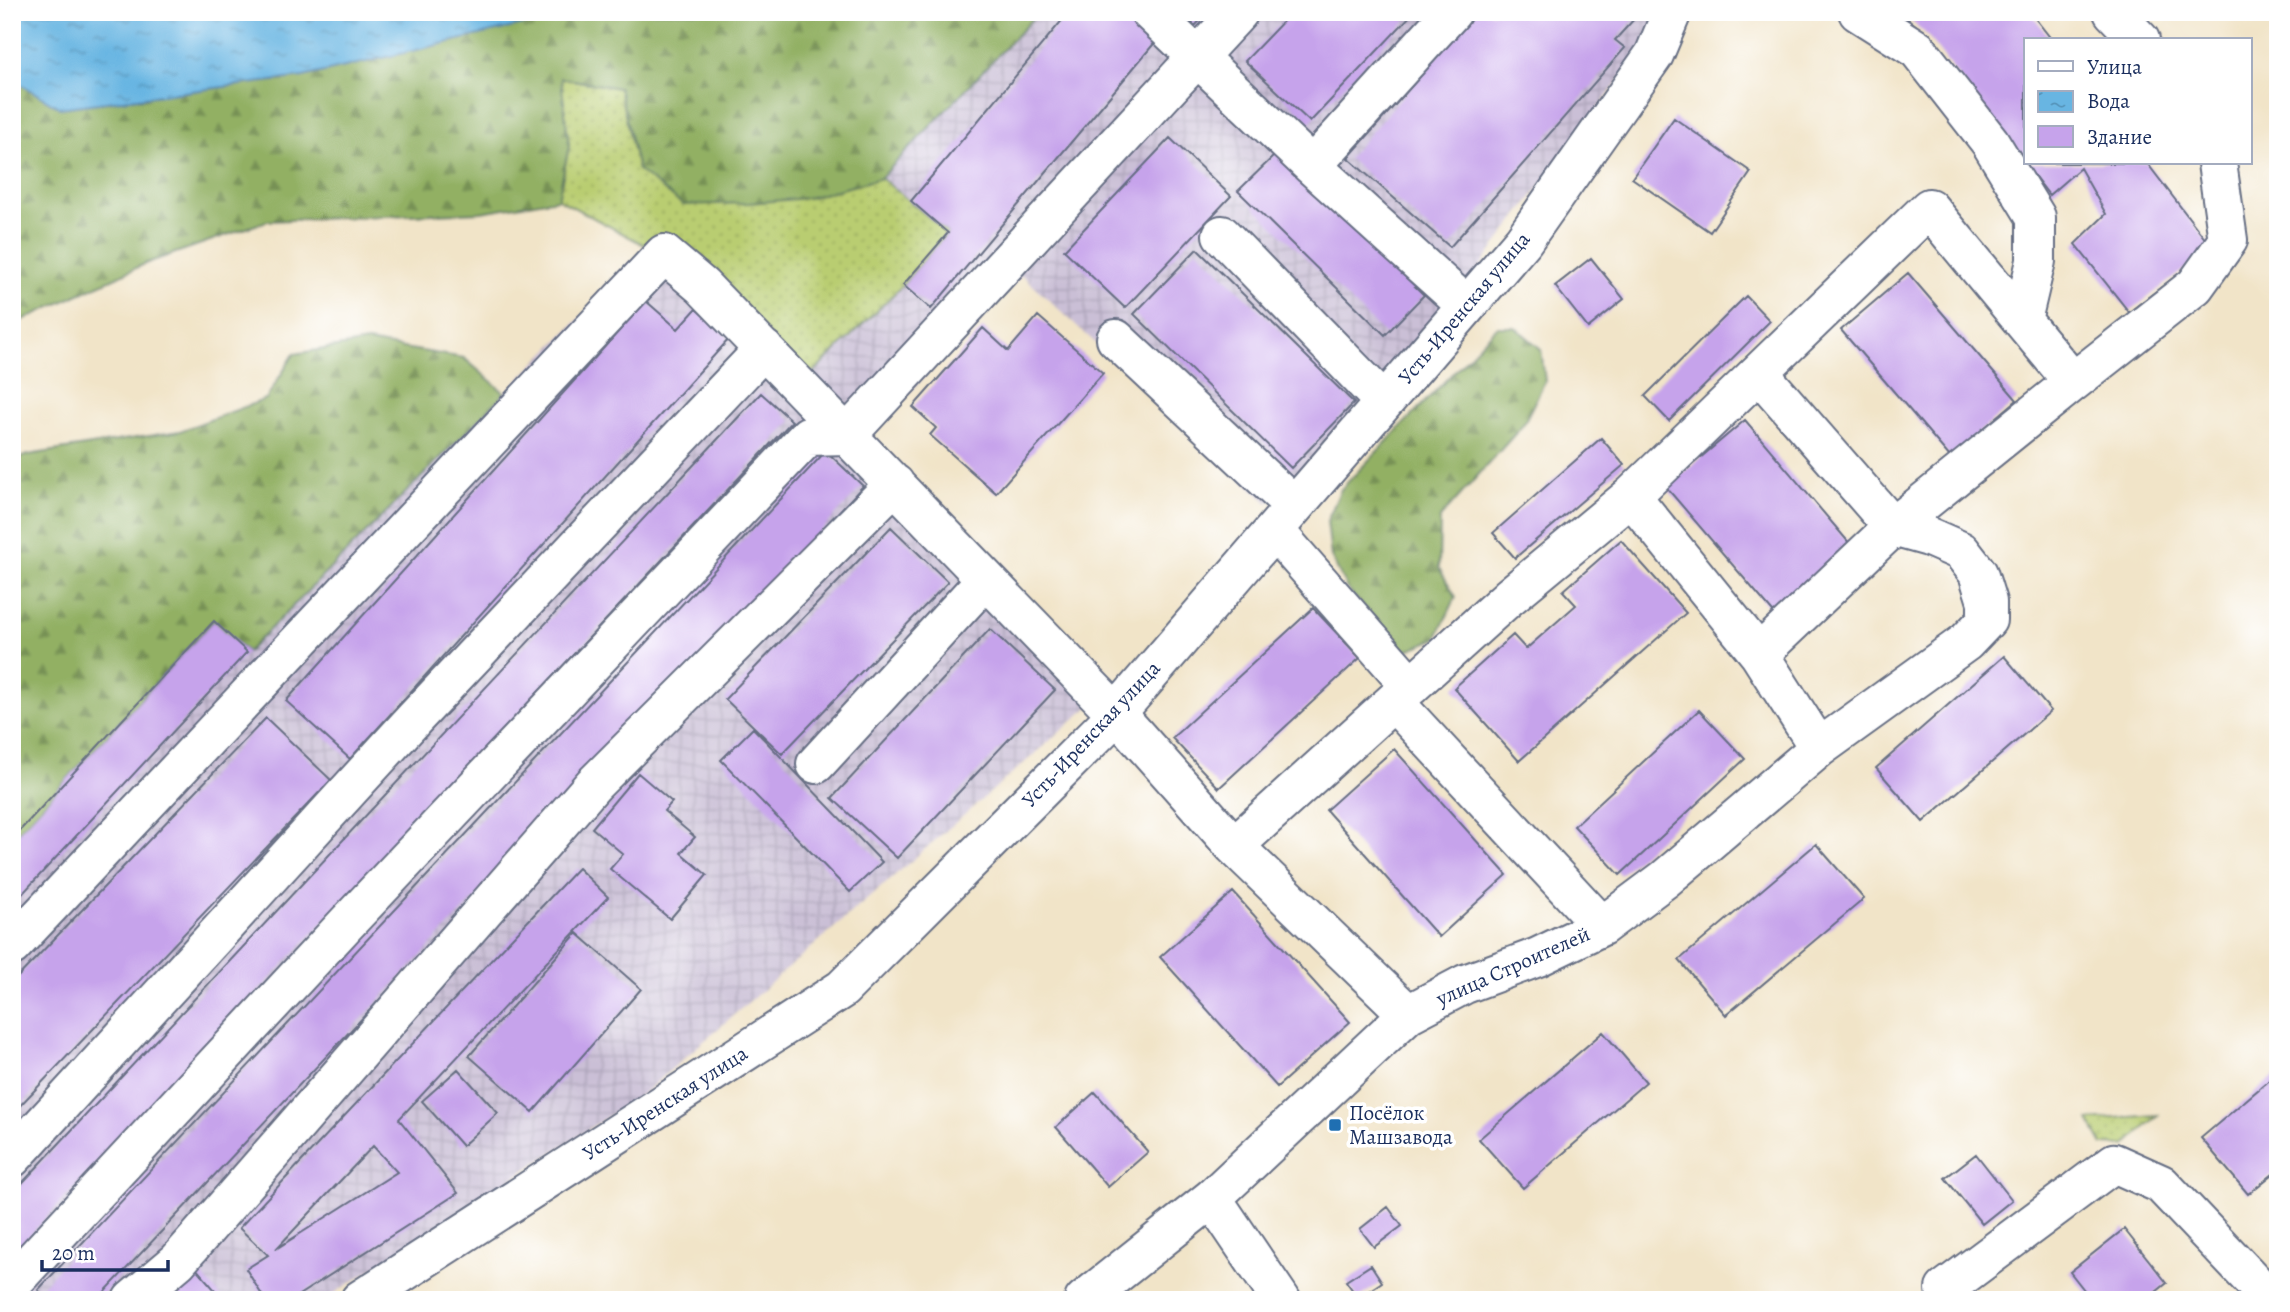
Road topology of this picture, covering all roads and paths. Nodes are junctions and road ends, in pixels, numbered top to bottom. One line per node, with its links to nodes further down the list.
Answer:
1 (1150, 12): 8 (street)
2 (1239, 12): 8 (street)
3 (1452, 12): 10 (street)
4 (1672, 12): 12 (street, Усть-Иренская улица)
5 (1858, 12): 13 (street)
6 (2113, 12): 7 (street)
7 (2138, 38)
8 (1198, 56): 10 (street); 19 (street)
9 (2217, 164): 17 (street)
10 (1312, 166): 12 (street)
11 (1222, 235): 18 (street)
12 (1467, 306): 18 (street, Усть-Иренская улица)
13 (2022, 320): 16 (street); 17 (street)
14 (1116, 339): 22 (street)
15 (764, 349): 19 (street); 32 (street); 34 (street)
16 (1759, 373): 21 (street); 23 (street)
17 (2073, 382): 23 (street)
18 (1384, 402): 22 (street, Усть-Иренская улица)
19 (847, 435): 20 (street); 36 (street)
20 (895, 484): 24 (street); 38 (street)
21 (1631, 496): 25 (street); 26 (street)
22 (1284, 518): 26 (street); 27 (street, Усть-Иренская улица)
23 (1893, 527): 25 (street); 28 (street, улица Строителей)
24 (986, 579): 27 (street); 29 (street)
25 (1759, 654): 28 (street)
26 (1402, 694): 30 (street); 31 (street)
27 (1116, 713): 30 (street); 39 (street, Усть-Иренская улица)
28 (1819, 748): 31 (street, улица Строителей)
29 (816, 764)
30 (1234, 846): 33 (street)
31 (1602, 926): 33 (street, улица Строителей)
32 (12, 946)
33 (1408, 1014): 35 (street, улица Строителей)
34 (12, 1158)
35 (1212, 1198): 40 (street, улица Строителей); 41 (street)
36 (12, 1283)
37 (1945, 1289): 42 (street)
38 (132, 1300)
39 (360, 1300)
40 (1084, 1300)
41 (1281, 1300)
42 (2271, 1300)

